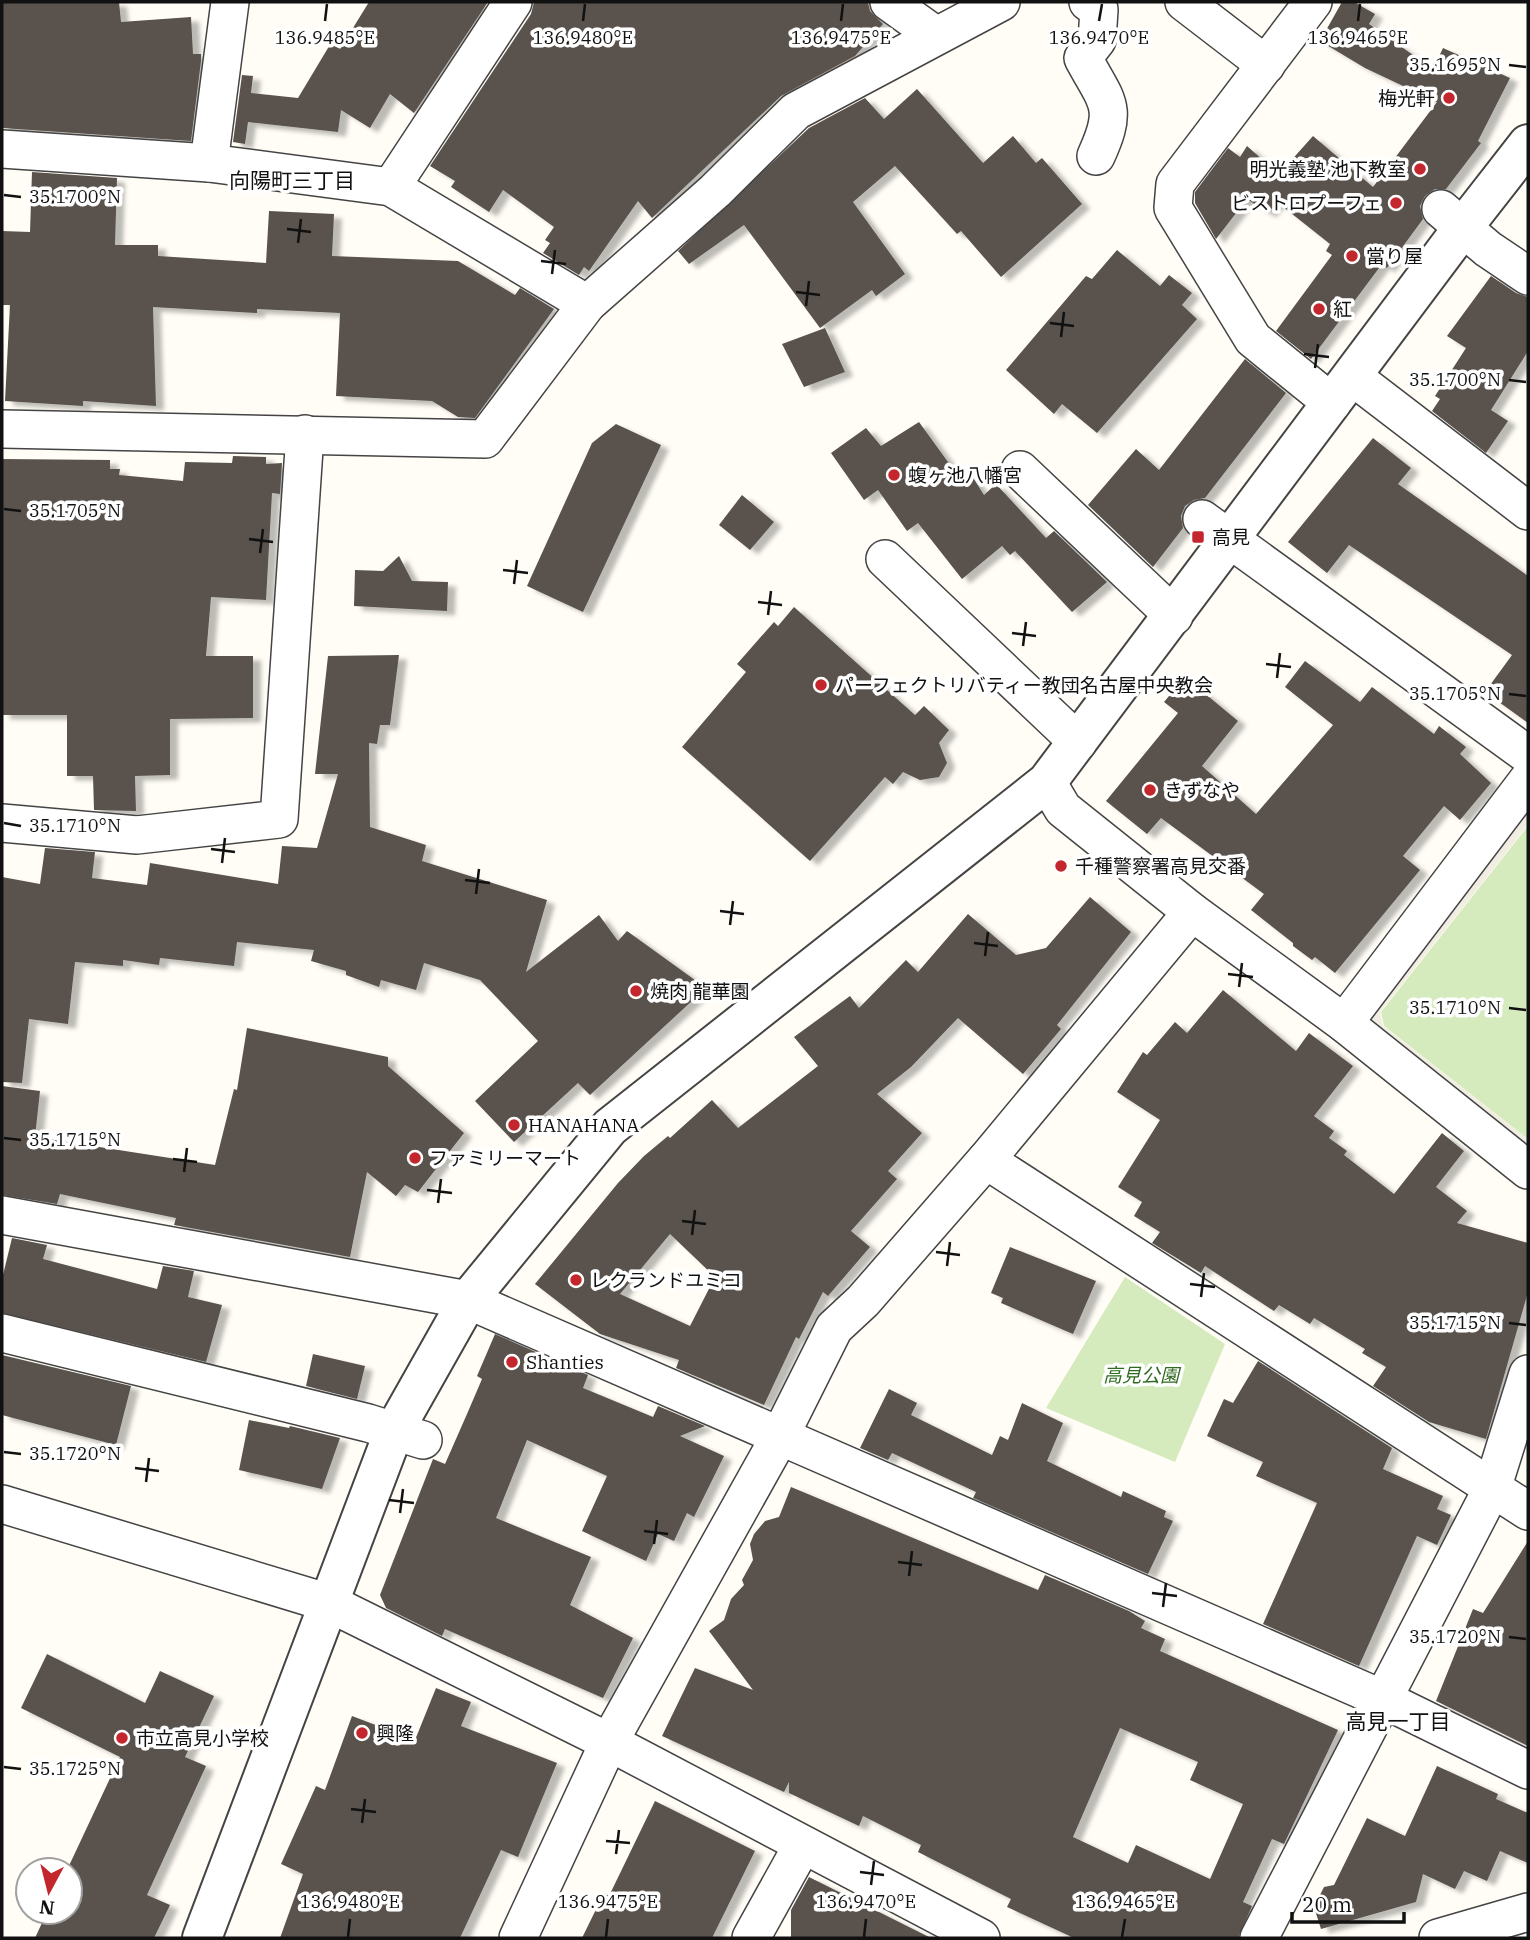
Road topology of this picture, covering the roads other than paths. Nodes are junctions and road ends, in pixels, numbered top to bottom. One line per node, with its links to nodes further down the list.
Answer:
1 (230, 2): 13 (street)
2 (513, 2): 14 (street)
3 (889, 2): 8 (street)
4 (1001, 2): 8 (street)
5 (1088, 2): 12 (street)
6 (1184, 2): 9 (street)
7 (1313, 2): 9 (street)
8 (934, 35): 17 (street)
9 (1266, 65): 18 (street)
10 (1528, 144): 15 (street)
11 (2, 149): 13 (street)
12 (1096, 156)
13 (209, 163): 14 (street)
14 (391, 187): 17 (street)
15 (1453, 217): 16 (street); 18 (street)
16 (1528, 276)
17 (587, 304): 20 (street)
18 (1343, 390): 22 (street); 23 (street)
19 (2, 429): 20 (street)
20 (305, 433): 30 (street)
21 (1020, 470): 25 (street)
22 (1528, 511)
23 (1217, 529): 25 (street); 27 (street)
24 (885, 559): 26 (street)
25 (1174, 616): 26 (street)
26 (1078, 742): 29 (street)
27 (1528, 755)
28 (1528, 780): 32 (street)
29 (1047, 782): 31 (street); 36 (street)
30 (2, 823)
31 (1192, 912): 32 (street); 33 (street)
32 (1344, 1023): 34 (street)
33 (986, 1160): 40 (street); 41 (street)
34 (1528, 1170)
35 (2, 1215): 36 (street)
36 (468, 1300): 39 (street); 40 (street)
37 (2, 1333): 39 (street)
38 (1528, 1374): 41 (street)
39 (408, 1436): 44 (street)
40 (779, 1438): 45 (street); 46 (street)
41 (1492, 1489): 43 (street); 45 (street)
42 (2, 1504): 44 (street)
43 (1528, 1511)
44 (329, 1603): 46 (street); 50 (street)
45 (1385, 1700): 47 (street); 54 (street)
46 (609, 1742): 48 (street); 51 (street)
47 (1528, 1770)
48 (802, 1846): 52 (street); 53 (street)
49 (1528, 1912): 55 (street)
50 (202, 1938)
51 (518, 1938)
52 (751, 1938)
53 (981, 1938)
54 (1259, 1938)
55 (1438, 1938)

